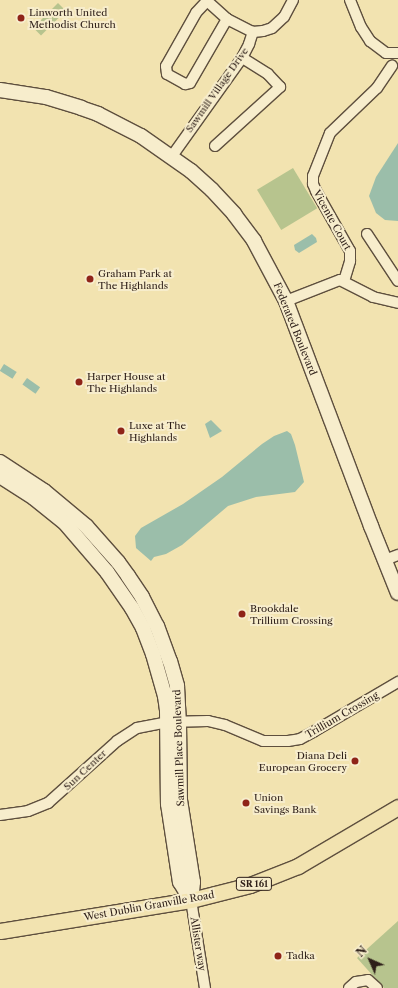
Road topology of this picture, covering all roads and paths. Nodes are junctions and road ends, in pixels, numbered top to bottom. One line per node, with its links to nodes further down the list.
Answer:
1 (293, 0): 5 (street)
2 (350, 0): 6 (street)
3 (206, 1): 4 (street); 4 (street)
4 (227, 19): 5 (street)
5 (254, 32): 7 (street, Sawmill Village Drive)
6 (398, 53)
7 (242, 58): 10 (street); 11 (street, Sawmill Village Drive)
8 (392, 66): 13 (street, Vicente Court)
9 (0, 90): 11 (street, Federated Boulevard)
10 (215, 146)
11 (172, 156): 15 (street, Federated Boulevard)
12 (367, 234): 14 (street)
13 (344, 281): 15 (street); 16 (street)
14 (398, 281)
15 (286, 301): 20 (street, Federated Boulevard)
16 (397, 301)
17 (0, 462): 23 (street, Sawmill Place Boulevard)
18 (0, 476): 23 (street, Sawmill Place Boulevard)
19 (398, 556): 20 (street)
20 (391, 568): 21 (street, Federated Boulevard)
21 (398, 592)
22 (398, 682): 23 (street, Trillium Crossing)
23 (173, 722): 25 (street, Sun Center); 26 (street, Sawmill Place Boulevard)
24 (398, 807): 26 (main road, West Dublin Granville Road / SR 161)
25 (0, 815)
26 (191, 900): 27 (main road, West Dublin Granville Road / SR 161); 28 (street, Allister way)
27 (0, 931)
28 (205, 988)
29 (349, 988): 30 (street)
30 (377, 988)

